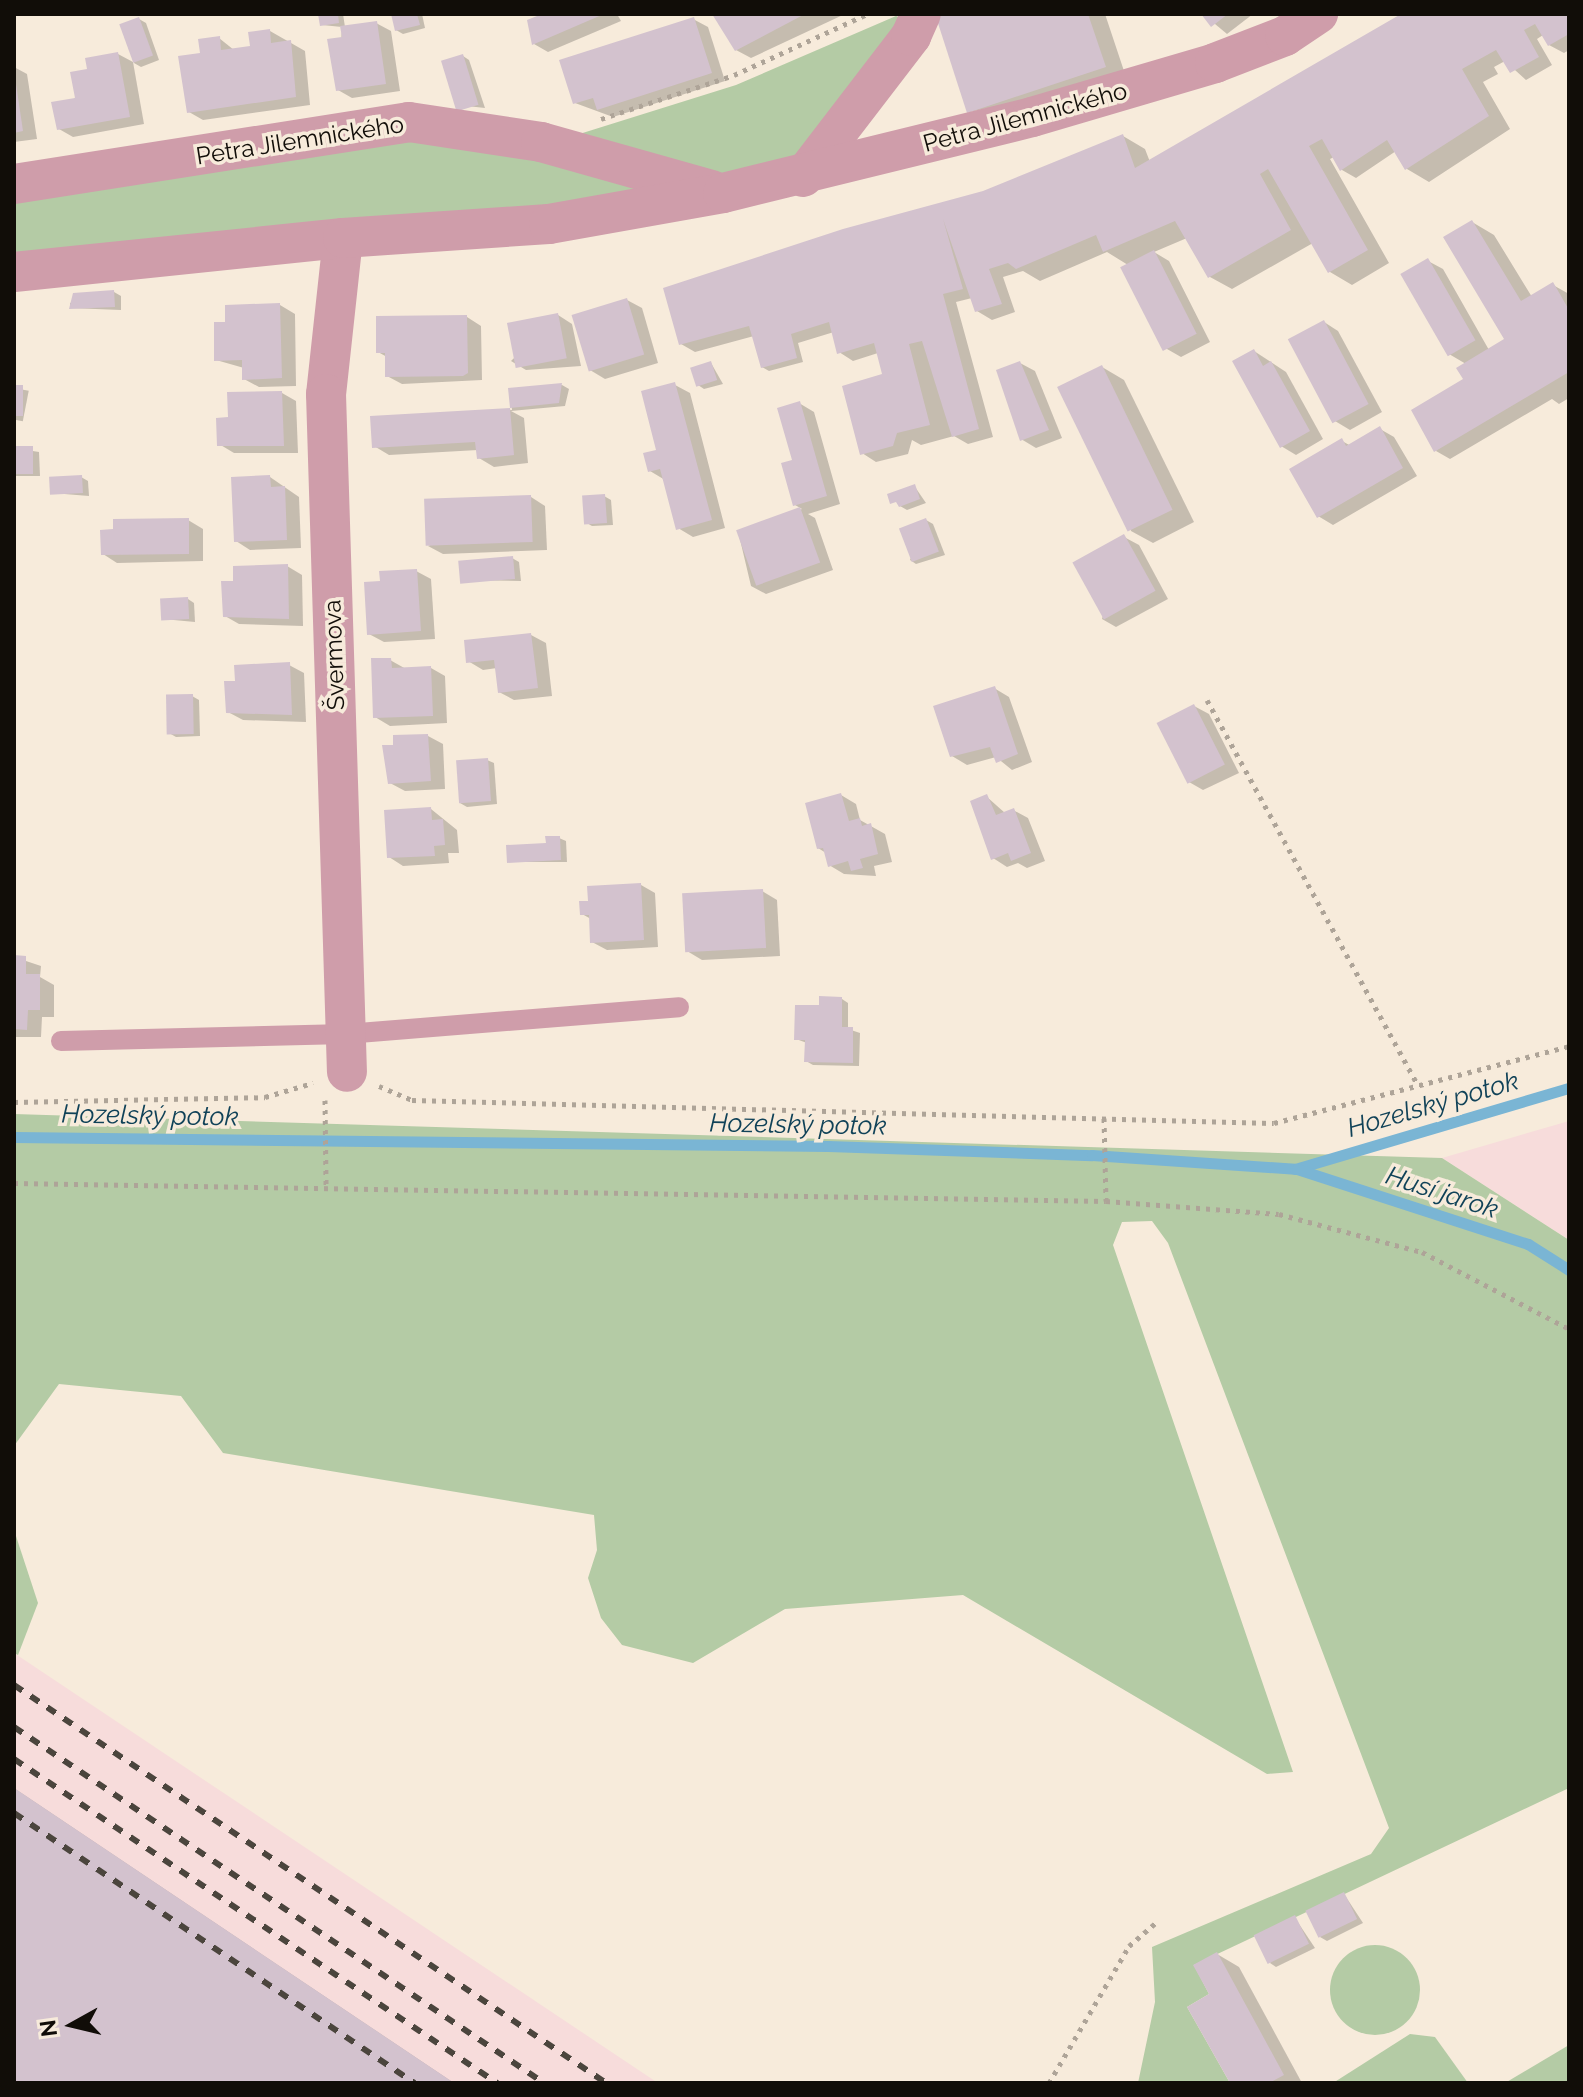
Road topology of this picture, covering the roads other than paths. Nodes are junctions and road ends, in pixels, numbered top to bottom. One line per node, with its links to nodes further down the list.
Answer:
1 (921, 14): 3 (street)
2 (1318, 14): 3 (street, Petra Jilemnického)
3 (803, 177): 5 (street, Petra Jilemnického)
4 (14, 184): 5 (street, Petra Jilemnického)
5 (723, 193): 6 (street, Petra Jilemnického)
6 (343, 238): 7 (street, Petra Jilemnického); 10 (street, Švermova)
7 (14, 272)
8 (679, 1007): 10 (lane)
9 (61, 1041): 10 (lane)
10 (340, 1062)

